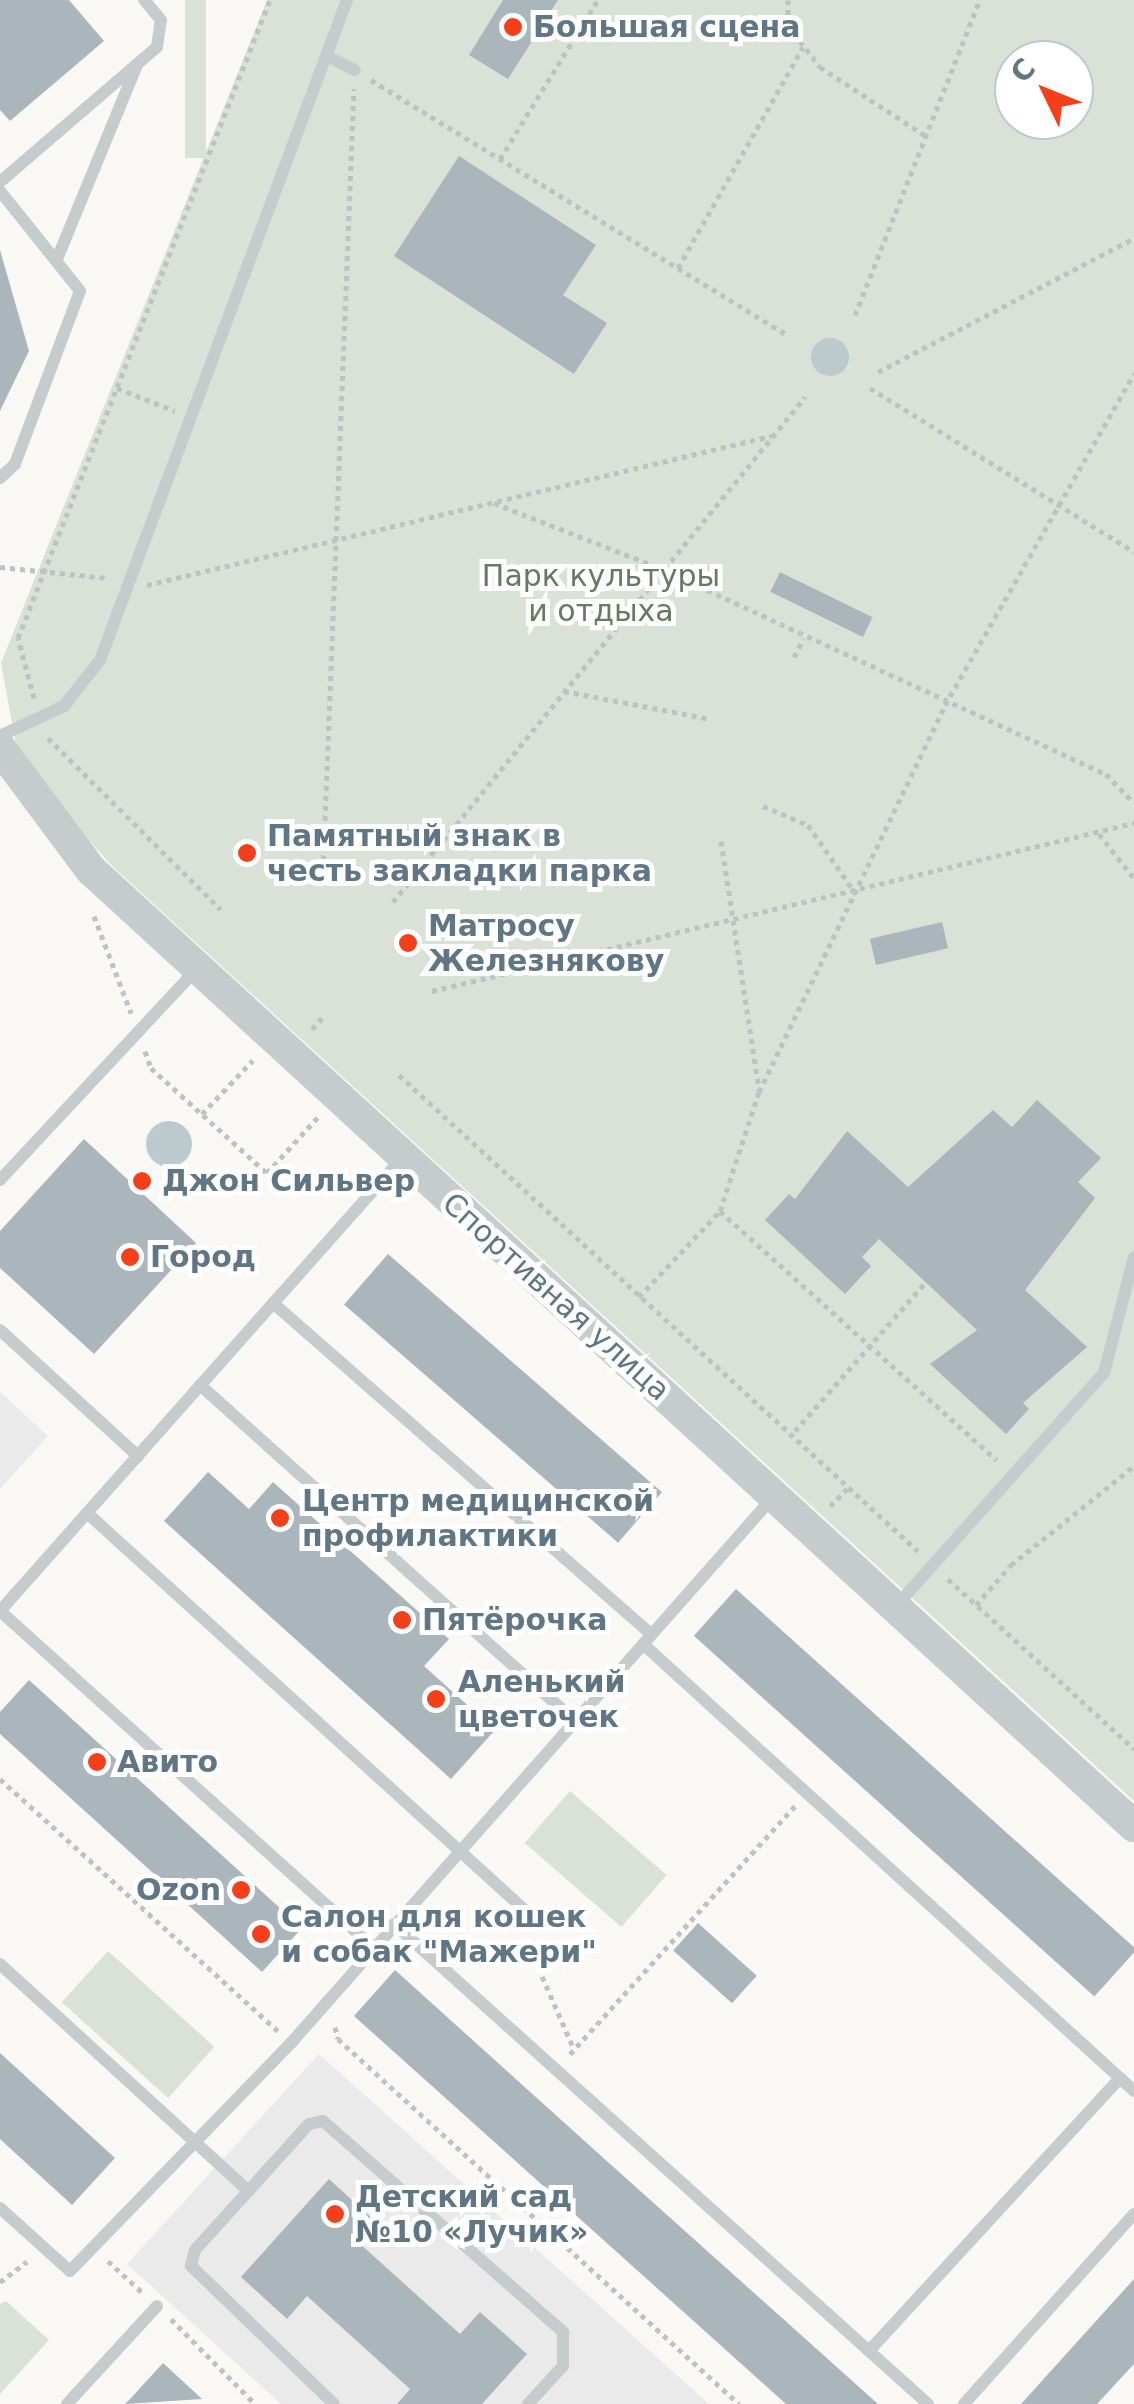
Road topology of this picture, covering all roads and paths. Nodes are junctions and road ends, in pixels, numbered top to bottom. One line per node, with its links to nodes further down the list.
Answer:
1 (144, 0): 9 (lane)
2 (270, 0): 22 (path)
3 (347, 0): 8 (lane)
4 (598, 0): 12 (path)
5 (788, 0): 7 (path)
6 (980, 0): 11 (path)
7 (803, 47): 11 (path); 17 (path)
8 (326, 56): 10 (lane); 25 (lane)
9 (138, 63): 13 (lane); 16 (lane)
10 (355, 70): 12 (path); 30 (path)
11 (926, 136): 18 (path)
12 (500, 159): 17 (path)
13 (0, 182)
14 (0, 191): 16 (lane)
15 (1134, 238): 20 (path)
16 (57, 259): 27 (lane)
17 (678, 268): 19 (path)
18 (856, 315)
19 (788, 336)
20 (878, 372)
21 (1134, 373): 28 (path)
22 (117, 388): 25 (path); 33 (path)
23 (870, 388): 28 (path)
24 (805, 397): 26 (path)
25 (194, 418): 35 (lane)
26 (771, 436): 29 (path); 34 (path)
27 (0, 478)
28 (1056, 502): 31 (path); 39 (path)
29 (494, 503): 30 (path); 34 (path)
30 (331, 537): 35 (path); 49 (path)
31 (1134, 552)
32 (0, 567): 33 (path)
33 (45, 569): 35 (path); 41 (path)
34 (662, 570): 36 (path); 38 (path)
35 (134, 582): 41 (lane)
36 (804, 637): 37 (path); 39 (path)
37 (794, 658)
38 (564, 690): 40 (path); 52 (path)
39 (945, 705): 44 (path); 51 (path)
40 (706, 718)
41 (33, 723): 42 (lane); 54 (path)
42 (0, 736)
43 (0, 748): 56 (street, Спортивная улица)
44 (1134, 804)
45 (764, 806): 51 (path)
46 (1134, 823): 47 (path)
47 (1098, 833): 50 (path); 51 (path)
48 (722, 841): 55 (path)
49 (323, 870)
50 (1134, 878)
51 (856, 894): 55 (path); 63 (path)
52 (393, 902)
53 (91, 908): 59 (path)
54 (220, 908)
55 (732, 922): 57 (path); 63 (path)
56 (198, 968): 59 (lane); 66 (street, Спортивная улица)
57 (432, 991)
58 (324, 1017): 60 (path)
59 (139, 1033): 64 (path); 67 (lane)
60 (304, 1037)
61 (255, 1058): 64 (path)
62 (399, 1076): 71 (path)
63 (759, 1092): 68 (path)
64 (202, 1114): 65 (path)
65 (319, 1116)
66 (403, 1157): 72 (lane); 81 (street, Спортивная улица)
67 (0, 1180)
68 (720, 1211): 71 (path); 74 (path)
69 (1134, 1257): 79 (lane)
70 (926, 1282): 74 (path)
71 (639, 1298): 80 (path)
72 (273, 1303): 75 (lane); 88 (lane)
73 (0, 1330): 77 (lane)
74 (870, 1346): 76 (path); 79 (path)
75 (200, 1386): 77 (lane); 89 (lane)
76 (795, 1431)
77 (138, 1456): 83 (lane)
78 (1134, 1466): 85 (path)
79 (1014, 1475): 84 (lane)
80 (847, 1488): 82 (path); 84 (path)
81 (775, 1496): 86 (street, Спортивная улица); 88 (lane)
82 (830, 1506)
83 (87, 1513): 87 (lane); 94 (lane)
84 (933, 1564): 85 (path); 86 (lane)
85 (976, 1605): 90 (path)
86 (896, 1606): 93 (street, Спортивная улица)
87 (0, 1611): 97 (lane)
88 (647, 1639): 89 (lane); 92 (lane)
89 (575, 1721): 94 (lane)
90 (1134, 1749)
91 (0, 1779): 100 (path)
92 (807, 1793): 101 (path); 103 (lane)
93 (1134, 1826)
94 (460, 1850): 95 (lane); 96 (lane)
95 (538, 1922): 101 (path)
96 (394, 1924): 97 (lane); 102 (lane)
97 (373, 1948): 99 (lane)
98 (0, 1964): 105 (lane)
99 (330, 1999): 100 (lane); 118 (path)
100 (291, 2044): 105 (lane)
101 (574, 2049): 102 (path)
102 (554, 2071): 113 (lane)
103 (1120, 2078): 104 (lane); 113 (lane)
104 (1134, 2091)
105 (198, 2143): 106 (lane); 109 (lane)
106 (248, 2191): 116 (lane); 117 (lane)
107 (0, 2208): 110 (lane)
108 (1134, 2214): 120 (lane)
109 (92, 2247): 110 (lane); 112 (path)
110 (45, 2248): 111 (path)
111 (0, 2282)
112 (157, 2306): 114 (lane); 115 (path)
113 (870, 2350): 119 (lane)
114 (67, 2404)
115 (256, 2404)
116 (334, 2404)
117 (528, 2404)
118 (739, 2404)
119 (928, 2404)
120 (964, 2404)

